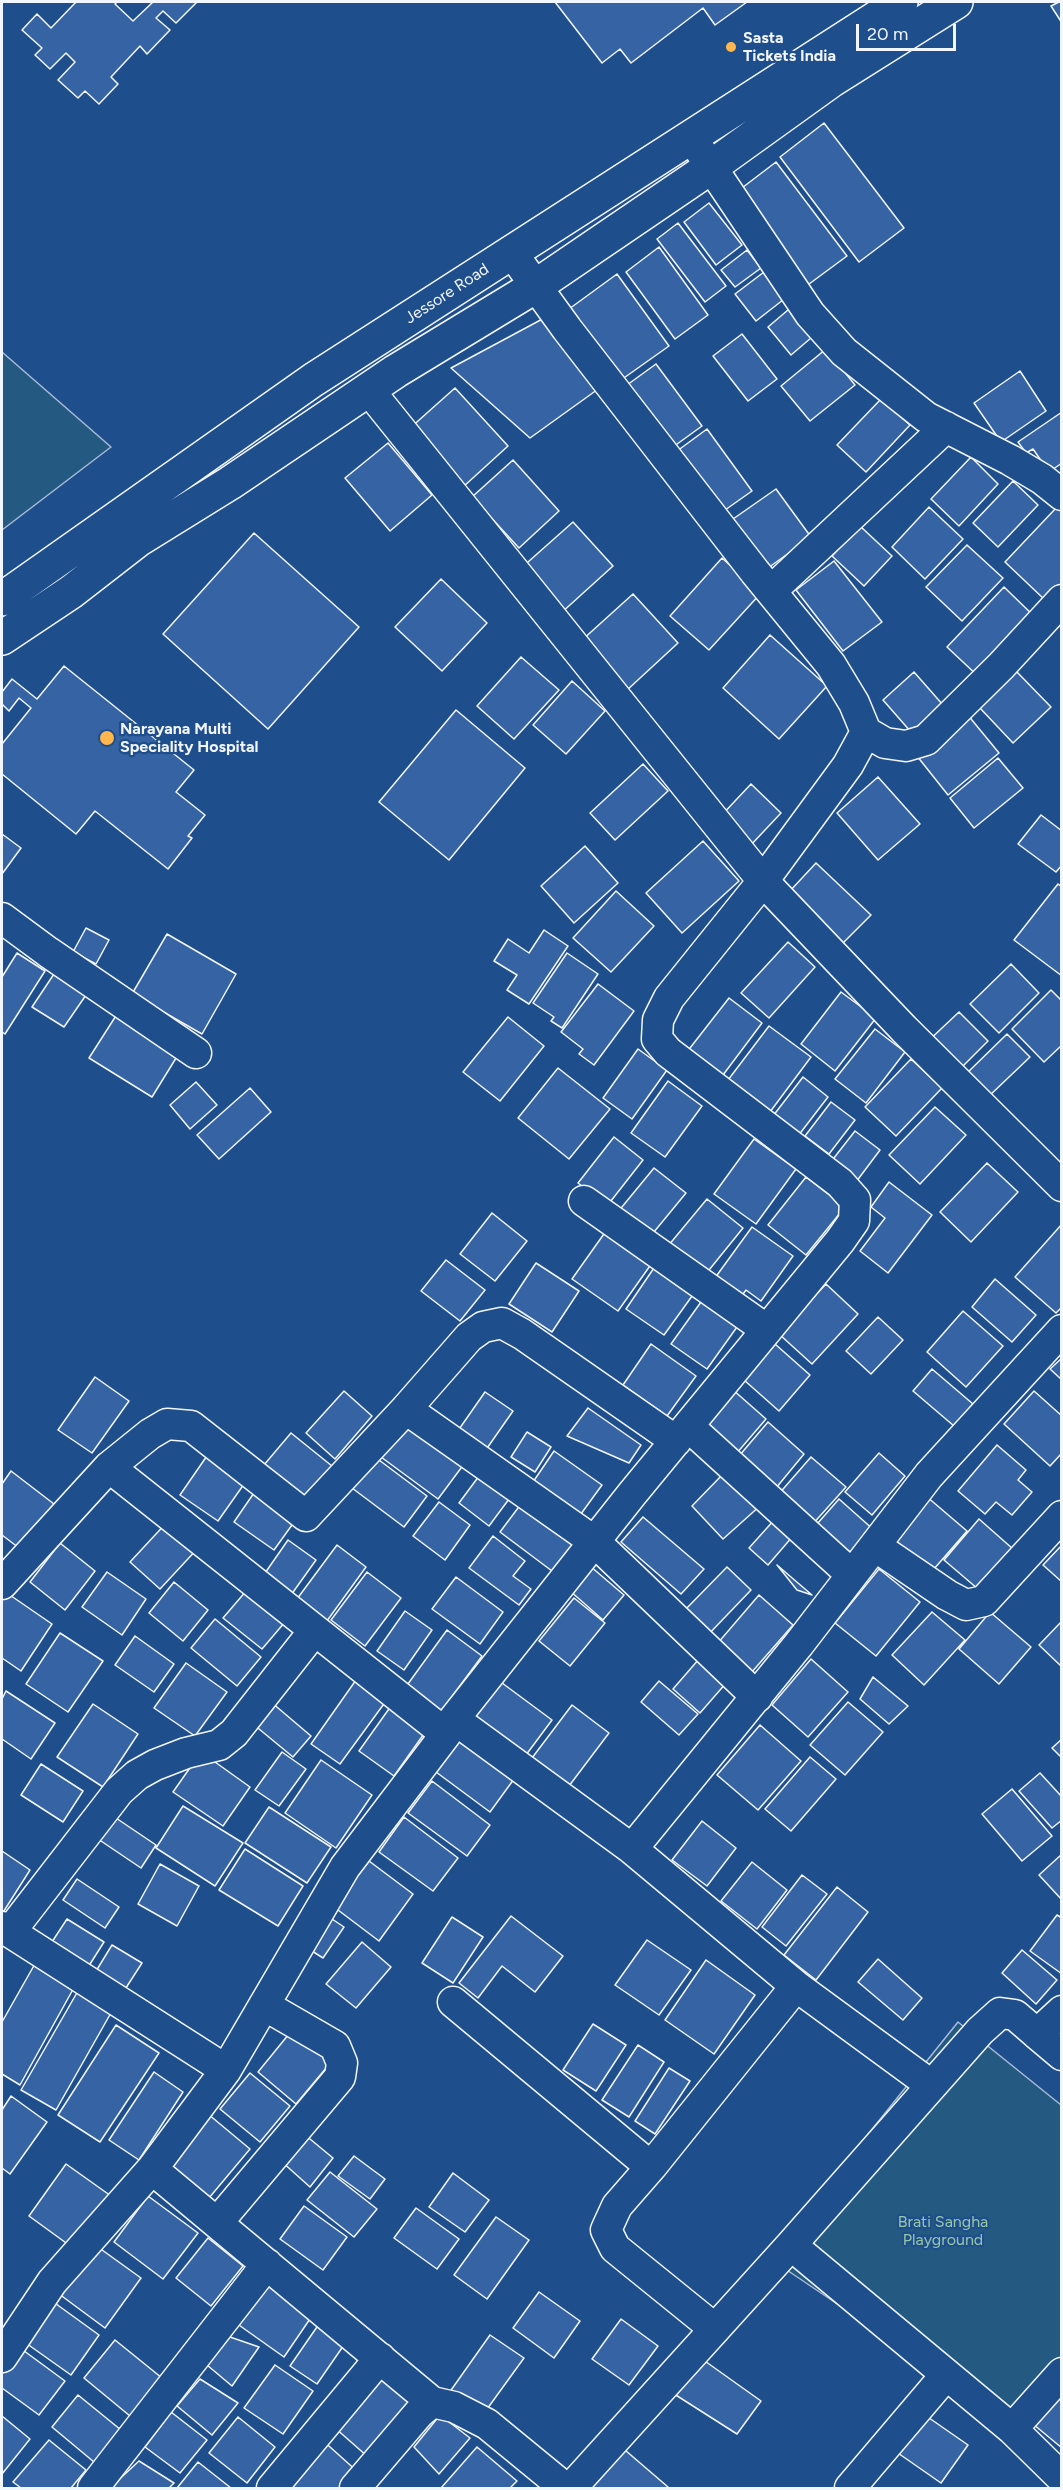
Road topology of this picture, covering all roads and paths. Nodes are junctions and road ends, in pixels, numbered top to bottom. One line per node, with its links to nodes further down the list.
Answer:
1 (901, 2): 3 (highway, Jessore Road)
2 (956, 2): 4 (highway)
3 (691, 137): 4 (street); 5 (highway, Jessore Road)
4 (711, 167): 6 (highway); 8 (street)
5 (512, 253): 6 (street); 11 (highway, Jessore Road)
6 (536, 286): 7 (highway); 10 (street)
7 (368, 389): 13 (highway); 15 (street)
8 (945, 427): 9 (street); 10 (street)
9 (1058, 488)
10 (771, 591): 14 (street)
11 (2, 599)
12 (1062, 600): 14 (street)
13 (2, 639)
14 (866, 732): 15 (street)
15 (763, 881): 18 (street); 20 (street)
16 (2, 918): 17 (street)
17 (196, 1053)
18 (1062, 1186)
19 (584, 1201): 20 (street)
20 (767, 1330): 23 (street)
21 (1062, 1330): 27 (street)
22 (406, 1409): 23 (street); 24 (street); 26 (street)
23 (682, 1433): 26 (street); 28 (street)
24 (109, 1467): 29 (street); 30 (street)
25 (1062, 1516): 27 (street)
26 (595, 1542): 31 (street); 32 (street)
27 (875, 1546): 28 (street)
28 (852, 1575): 31 (street)
29 (2, 1584)
30 (314, 1631): 32 (street); 34 (street)
31 (757, 1696): 33 (street)
32 (450, 1726): 33 (street); 37 (street)
33 (632, 1850): 35 (street)
34 (6, 1929): 41 (street)
35 (796, 1986): 42 (street); 43 (street)
36 (453, 2002): 43 (street)
37 (264, 2005): 41 (street); 45 (street)
38 (1062, 2011): 39 (street)
39 (1037, 2034): 40 (street); 42 (street)
40 (1062, 2055)
41 (226, 2070): 44 (street)
42 (931, 2085): 46 (street)
43 (651, 2167): 48 (street)
44 (152, 2169): 45 (street); 49 (street)
45 (217, 2223): 47 (street)
46 (791, 2245): 48 (street); 52 (street)
47 (267, 2264): 50 (street); 56 (street)
48 (715, 2330): 60 (street)
49 (2, 2357)
50 (380, 2358): 53 (street); 57 (street)
51 (1062, 2373): 54 (street)
52 (946, 2375): 54 (street); 61 (street)
53 (432, 2402): 58 (street); 59 (street)
54 (1012, 2429): 55 (street)
55 (1062, 2478)
56 (93, 2488)
57 (273, 2488)
58 (355, 2488)
59 (565, 2488)
60 (571, 2488)
61 (849, 2488)

